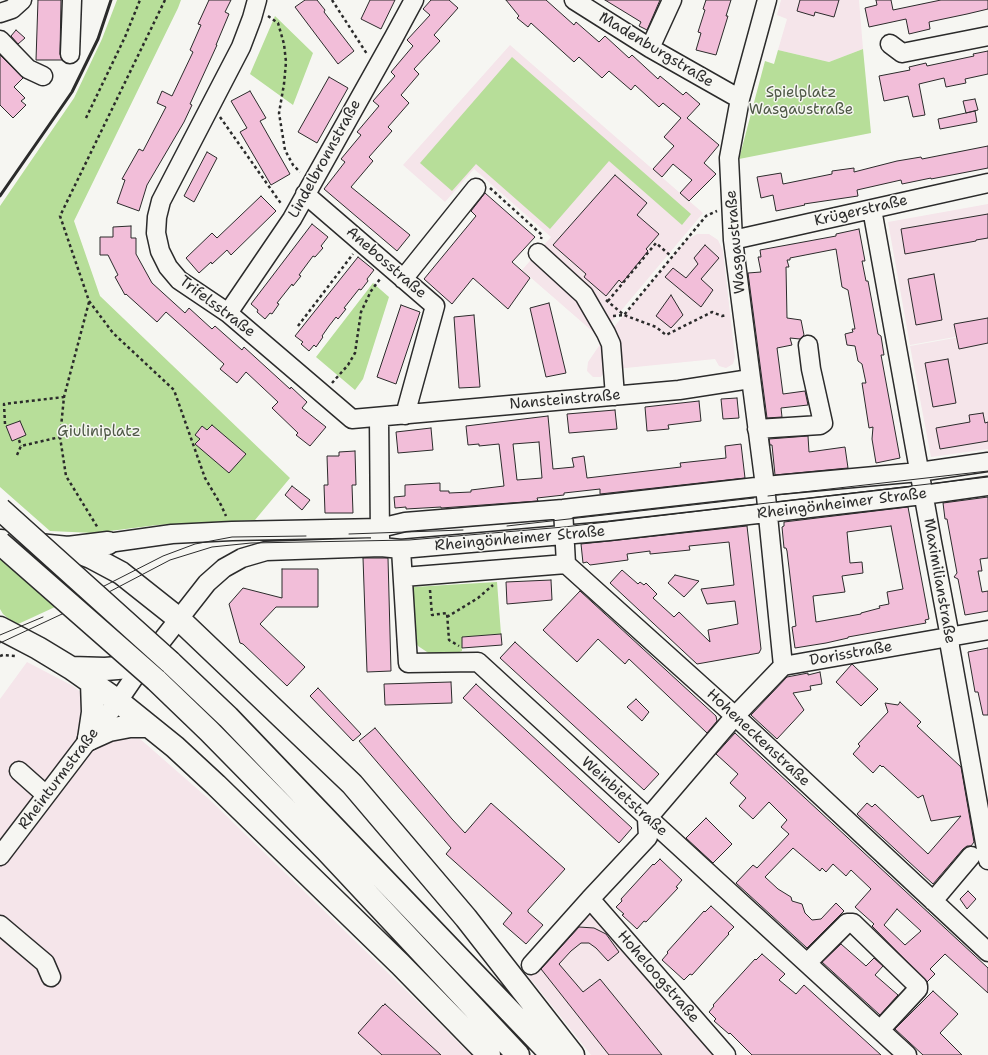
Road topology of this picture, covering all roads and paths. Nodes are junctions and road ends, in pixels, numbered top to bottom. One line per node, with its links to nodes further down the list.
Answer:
1 (22, 0): 11 (street)
2 (72, 0): 16 (street)
3 (140, 0): 21 (path)
4 (165, 0): 33 (path)
5 (332, 0): 17 (path)
6 (414, 0): 17 (street, Lindelbronnstraße)
7 (574, 0): 15 (street, Madenburgstraße)
8 (672, 0): 15 (street)
9 (767, 0): 19 (street, Wasgaustraße)
10 (256, 5): 20 (street, Trifelsstraße); 23 (path)
11 (0, 13)
12 (988, 36): 14 (street)
13 (0, 40): 18 (street)
14 (890, 44)
15 (650, 48): 19 (street, Madenburgstraße)
16 (70, 54)
17 (376, 68): 23 (street, Lindelbronnstraße)
18 (43, 76)
19 (740, 99): 25 (street, Wasgaustraße)
20 (211, 104): 27 (path); 35 (street, Trifelsstraße)
21 (86, 118)
22 (988, 183): 26 (street, Krügerstraße)
23 (309, 188): 27 (street, Lindelbronnstraße); 29 (street, Anebosstraße)
24 (476, 188): 30 (path); 32 (street)
25 (731, 190): 28 (street, Wasgaustraße); 31 (path)
26 (872, 209): 28 (street, Krügerstraße); 54 (street, Maximilianstraße)
27 (292, 219): 35 (street, Lindelbronnstraße)
28 (733, 240): 36 (street, Wasgaustraße)
29 (362, 243): 32 (street, Anebosstraße); 39 (path)
30 (538, 253): 38 (street)
31 (672, 257): 34 (path); 37 (path)
32 (397, 273): 42 (path); 45 (street, Anebosstraße)
33 (89, 301): 44 (path); 62 (path)
34 (608, 301)
35 (228, 313): 42 (street, Trifelsstraße)
36 (742, 314): 37 (path); 41 (street, Wasgaustraße)
37 (624, 316): 38 (path)
38 (597, 317): 43 (street)
39 (298, 326)
40 (808, 345): 48 (street)
41 (750, 379): 43 (street, Nansteinstraße); 48 (street, Wasgaustraße)
42 (323, 394): 46 (street, Trifelsstraße)
43 (615, 396): 45 (street, Nansteinstraße)
44 (64, 397): 47 (path); 49 (path)
45 (405, 415): 46 (street, Nansteinstraße)
46 (379, 418): 61 (street)
47 (5, 424)
48 (757, 429): 55 (street, Wasgaustraße)
49 (60, 436): 51 (path); 64 (path)
50 (19, 440): 51 (path)
51 (21, 446): 52 (path)
52 (17, 455)
53 (988, 462): 54 (street, Rheingönheimer Straße)
54 (919, 472): 55 (street, Rheingönheimer Straße); 57 (street, Maximilianstraße)
55 (765, 486): 59 (street, Rheingönheimer Straße); 60 (street, Wasgaustraße)
56 (988, 486): 57 (street, Rheingönheimer Straße)
57 (923, 495): 60 (street, Rheingönheimer Straße); 77 (street, Maximilianstraße)
58 (0, 509): 102 (main road, bridge)
59 (563, 509): 61 (street, Rheingönheimer Straße); 63 (street)
60 (766, 512): 63 (street, Rheingönheimer Straße); 79 (street, Wasgaustraße)
61 (380, 528): 62 (street, Rheingönheimer Straße); 66 (street)
62 (232, 531): 64 (street, Rheingönheimer Straße)
63 (565, 535): 68 (street, Rheingönheimer Straße); 69 (street)
64 (104, 537): 67 (main road)
65 (1, 543): 67 (main road); 81 (main road, bridge)
66 (381, 547): 68 (street, Rheingönheimer Straße); 74 (street, Rheingönheimer Straße)
67 (68, 548): 74 (main road)
68 (401, 549): 71 (street, Weinbietstraße)
69 (566, 564): 70 (street, Rheingönheimer Straße); 84 (street, Hoheneckenstraße)
70 (429, 575): 71 (street, Rheingönheimer Straße); 73 (path)
71 (403, 577): 78 (street, Weinbietstraße)
72 (497, 582): 73 (path)
73 (448, 616): 78 (path)
74 (180, 619): 81 (street, Rheingönheimer Straße); 103 (main road)
75 (3, 627): 80 (main road)
76 (988, 630): 77 (street, Dorisstraße)
77 (950, 637): 79 (street, Dorisstraße); 90 (street, Maximilianstraße)
78 (461, 662): 89 (street, Weinbietstraße)
79 (783, 666): 84 (street)
80 (71, 668): 81 (main road); 82 (main road)
81 (149, 673): 83 (street, Rheingönheimer Straße); 101 (main road)
82 (92, 682): 83 (main road); 86 (main road)
83 (118, 701): 85 (main road); 86 (street, Rheinturmstraße)
84 (734, 716): 89 (street); 93 (street, Hoheneckenstraße)
85 (149, 726): 86 (main road); 100 (main road)
86 (89, 739): 88 (street, Rheinturmstraße)
87 (19, 771): 88 (street)
88 (46, 795): 91 (street, Rheinturmstraße)
89 (648, 819): 92 (street); 96 (street, Weinbietstraße)
90 (983, 855): 93 (street)
91 (0, 856)
92 (590, 899): 97 (street); 104 (street, Hoheloogstraße)
93 (933, 901): 95 (street, Hoheneckenstraße)
94 (0, 925): 98 (street)
95 (988, 952)
96 (807, 963): 99 (street, Weinbietstraße); 99 (street)
97 (531, 965)
98 (51, 977)
99 (880, 1030): 105 (street, Weinbietstraße)
100 (489, 1055)
101 (518, 1055)
102 (552, 1055)
103 (573, 1055)
104 (726, 1055)
105 (907, 1055)

